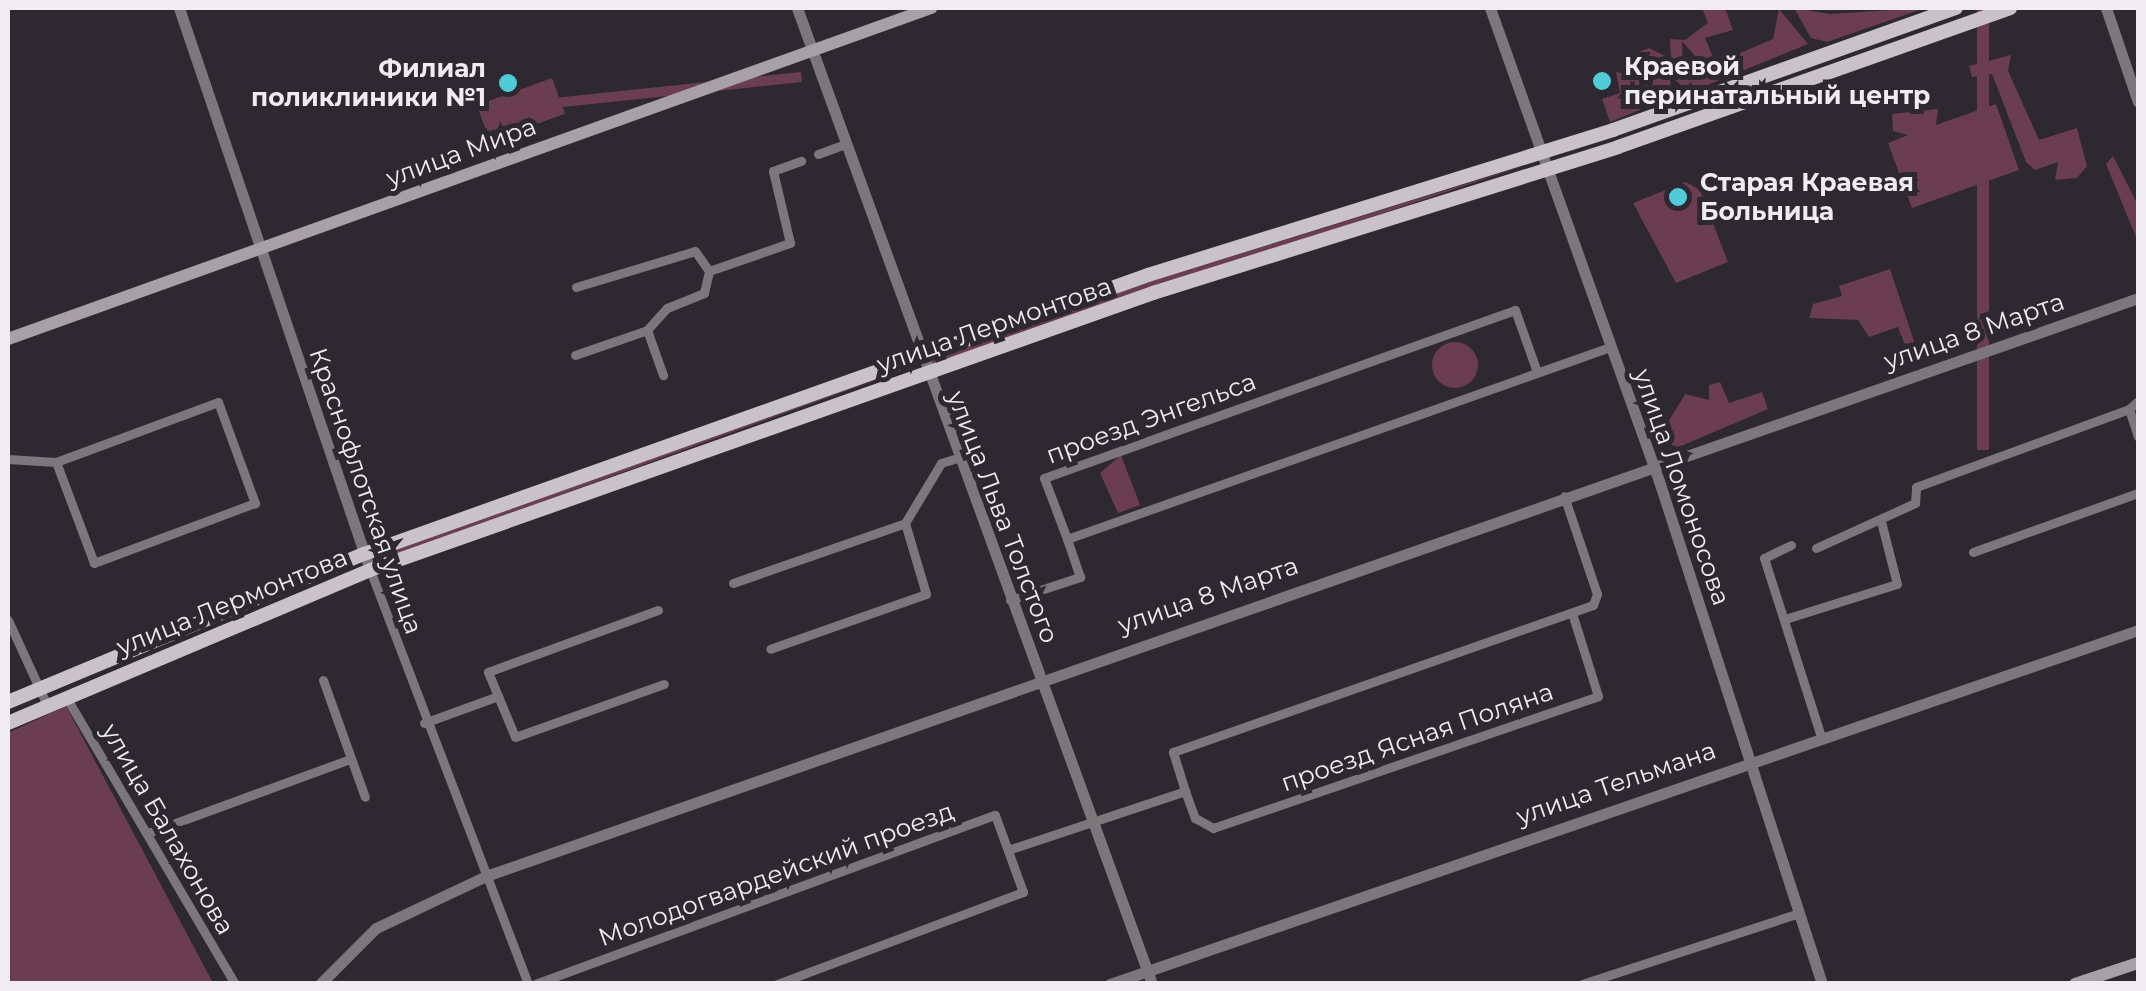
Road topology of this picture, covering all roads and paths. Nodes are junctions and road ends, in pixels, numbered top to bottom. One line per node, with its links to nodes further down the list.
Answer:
1 (179, 8): 15 (street, Краснофлотская улица)
2 (797, 8): 8 (street, улица Льва Толстого)
3 (931, 8): 8 (main road, улица Мира)
4 (1490, 8): 11 (street, улица Ломоносова)
5 (1956, 8): 11 (main road, улица Лермонтова)
6 (2010, 8): 14 (main road, улица Лермонтова)
7 (2106, 8): 9 (street)
8 (812, 52): 10 (street, улица Льва Толстого); 15 (main road, улица Мира)
9 (2138, 102)
10 (844, 144): 12 (street); 23 (street, улица Льва Толстого)
11 (1543, 152): 14 (street, улица Ломоносова); 23 (main road, улица Лермонтова)
12 (818, 154)
13 (801, 160): 16 (street)
14 (1549, 169): 21 (street, улица Ломоносова); 25 (main road, улица Лермонтова)
15 (261, 247): 20 (main road, улица Мира); 42 (street, Краснофлотская улица)
16 (709, 271): 17 (street); 19 (street)
17 (576, 287)
18 (2138, 298): 33 (street, улица 8 Марта)
19 (647, 330): 22 (street); 26 (street)
20 (8, 339)
21 (1610, 347): 24 (street); 33 (street, улица Ломоносова)
22 (576, 355)
23 (919, 356): 25 (street, улица Льва Толстого); 42 (main road, улица Лермонтова)
24 (1537, 372): 38 (street); 38 (street, проезд Энгельса)
25 (925, 374): 30 (street, улица Льва Толстого); 43 (main road, улица Лермонтова)
26 (663, 375)
27 (2138, 400): 28 (street)
28 (2129, 409): 29 (street); 36 (street)
29 (2138, 436)
30 (957, 458): 37 (street); 45 (street, улица Льва Толстого)
31 (8, 459): 32 (street)
32 (56, 462): 32 (street)
33 (1653, 465): 35 (street, улица 8 Марта); 64 (street, улица Ломоносова)
34 (2138, 493): 41 (street)
35 (1564, 496): 47 (street); 52 (street, улица 8 Марта)
36 (1881, 521): 40 (street); 48 (street)
37 (905, 523): 44 (street); 51 (street)
38 (1067, 539): 45 (street)
39 (1791, 545): 48 (street)
40 (1816, 548)
41 (1973, 552)
42 (364, 554): 43 (street, Краснофлотская улица); 55 (main road, улица Лермонтова)
43 (370, 570): 56 (main road, улица Лермонтова); 61 (street, Краснофлотская улица)
44 (733, 583)
45 (1010, 600): 52 (street, улица Льва Толстого)
46 (658, 610): 57 (street)
47 (1572, 613): 65 (street); 65 (street, проезд Ясная Поляна)
48 (1784, 619): 62 (street)
49 (8, 620): 55 (street)
50 (2138, 630): 62 (street, улица Тельмана)
51 (770, 650)
52 (1039, 678): 67 (street, улица Льва Толстого); 70 (street, улица 8 Марта)
53 (322, 680): 63 (street)
54 (664, 684): 57 (street)
55 (38, 688): 58 (main road, улица Лермонтова); 59 (street)
56 (66, 696): 59 (main road, улица Лермонтова); 68 (street, улица Балахонова)
57 (498, 696): 61 (street)
58 (8, 702)
59 (47, 705): 60 (main road, улица Лермонтова)
60 (8, 723)
61 (424, 724): 70 (street, Краснофлотская улица)
62 (1821, 737): 64 (street, улица Тельмана)
63 (350, 759): 66 (street); 68 (street)
64 (1747, 762): 71 (street, улица Ломоносова); 73 (street, улица Тельмана)
65 (1185, 791): 67 (street)
66 (364, 797)
67 (1092, 821): 69 (street); 73 (street, улица Льва Толстого)
68 (148, 833): 74 (street, улица Балахонова)
69 (1008, 850): 76 (street, Молодогвардейский проезд); 77 (street, Молодогвардейский проезд)
70 (486, 876): 75 (street, улица 8 Марта); 76 (street, Краснофлотская улица)
71 (1800, 913): 80 (street); 81 (street, улица Ломоносова)
72 (2138, 963): 82 (main road)
73 (1147, 970): 78 (street, улица Тельмана); 79 (street, улица Льва Толстого)
74 (235, 984)
75 (320, 984)
76 (532, 984)
77 (777, 984)
78 (1110, 984)
79 (1152, 984)
80 (1582, 984)
81 (1822, 984)
82 (2075, 984)

